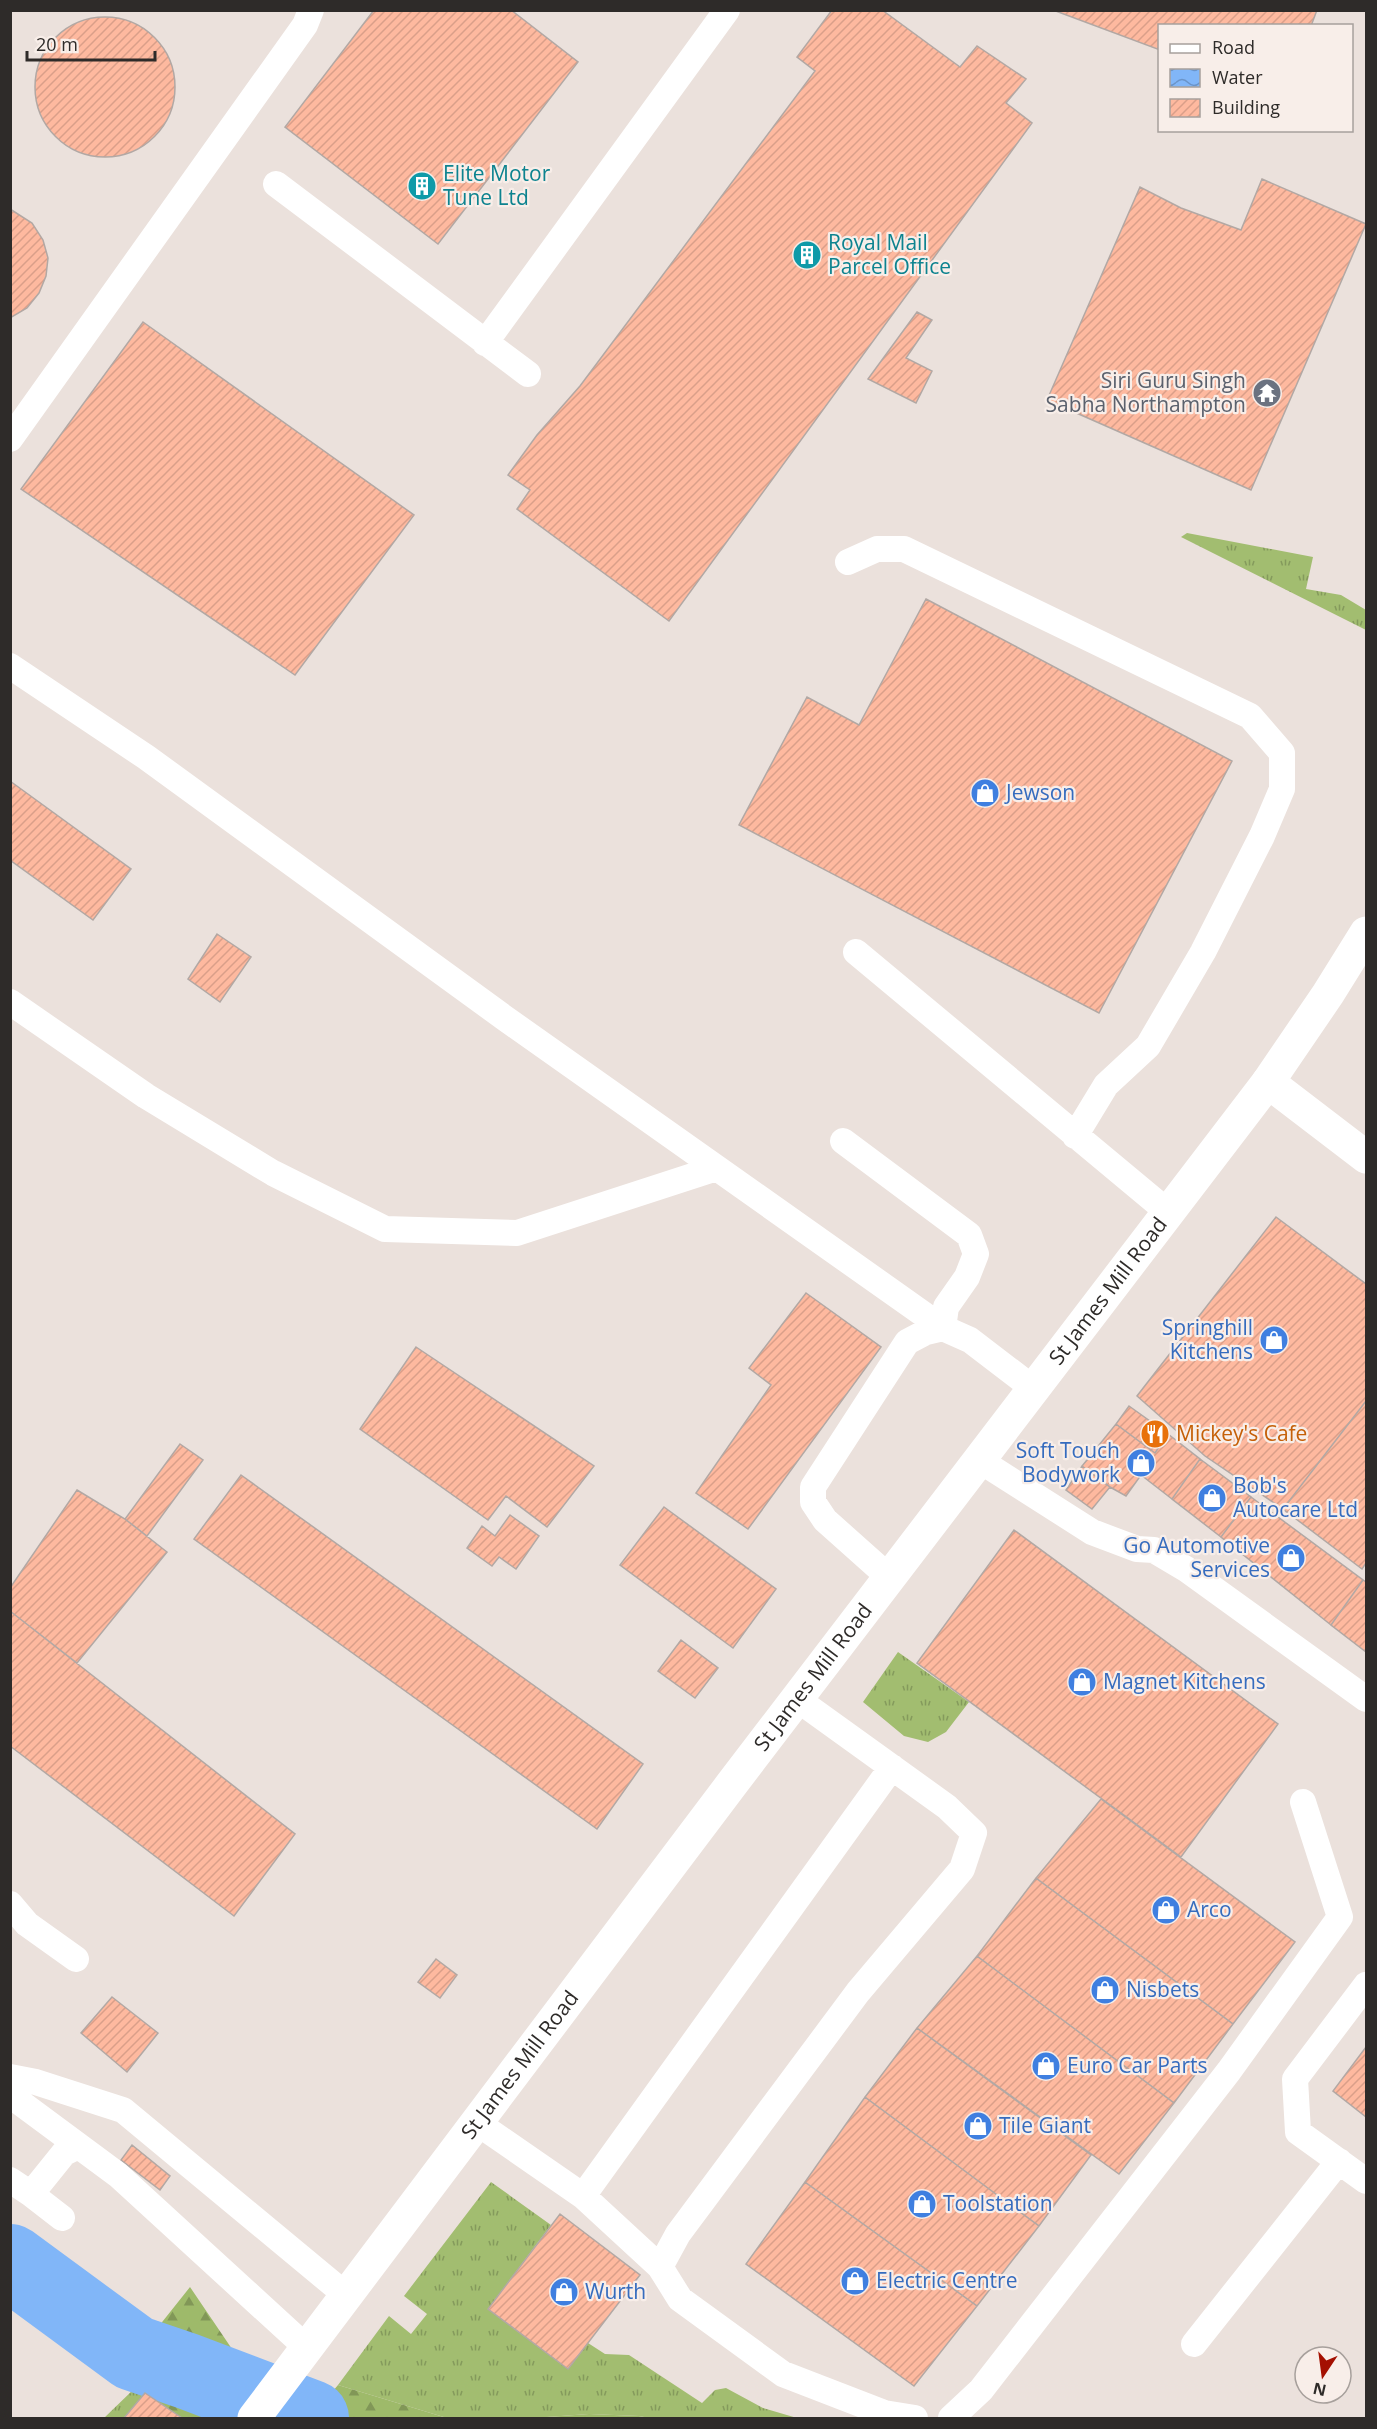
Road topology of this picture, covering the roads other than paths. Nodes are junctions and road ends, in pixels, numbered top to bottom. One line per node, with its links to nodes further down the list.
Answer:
1 (311, 10): 6 (lane)
2 (727, 10): 4 (lane)
3 (276, 184): 4 (lane)
4 (485, 343): 5 (lane)
5 (528, 374)
6 (10, 439)
7 (848, 562): 13 (lane)
8 (10, 666): 16 (lane)
9 (1366, 933): 12 (street, St James Mill Road)
10 (856, 952): 13 (lane)
11 (10, 1002): 16 (lane)
12 (1268, 1082): 15 (street); 17 (street, St James Mill Road)
13 (1075, 1136): 17 (lane)
14 (843, 1141): 18 (lane)
15 (1366, 1157)
16 (717, 1168): 18 (lane)
17 (1168, 1212): 19 (street, St James Mill Road)
18 (943, 1328): 19 (lane); 21 (lane)
19 (1034, 1389): 20 (street, St James Mill Road)
20 (979, 1460): 21 (street, St James Mill Road); 23 (lane)
21 (890, 1578): 22 (street, St James Mill Road)
22 (797, 1699): 24 (lane); 31 (street, St James Mill Road)
23 (1366, 1699)
24 (892, 1767): 36 (lane); 38 (lane)
25 (1303, 1802): 44 (lane)
26 (10, 1904): 27 (lane)
27 (76, 1959)
28 (1366, 1985): 33 (lane)
29 (10, 2077): 39 (lane)
30 (10, 2096): 32 (lane)
31 (476, 2122): 36 (lane); 39 (street, St James Mill Road)
32 (78, 2145): 35 (lane); 41 (lane)
33 (1339, 2161): 34 (lane); 40 (lane)
34 (1366, 2181)
35 (21, 2187): 37 (lane)
36 (583, 2196): 38 (lane)
37 (62, 2218)
38 (660, 2267): 43 (lane)
39 (346, 2295): 41 (street, St James Mill Road)
40 (1194, 2344)
41 (307, 2348): 42 (street, St James Mill Road)
42 (254, 2418)
43 (915, 2418)
44 (951, 2418)

